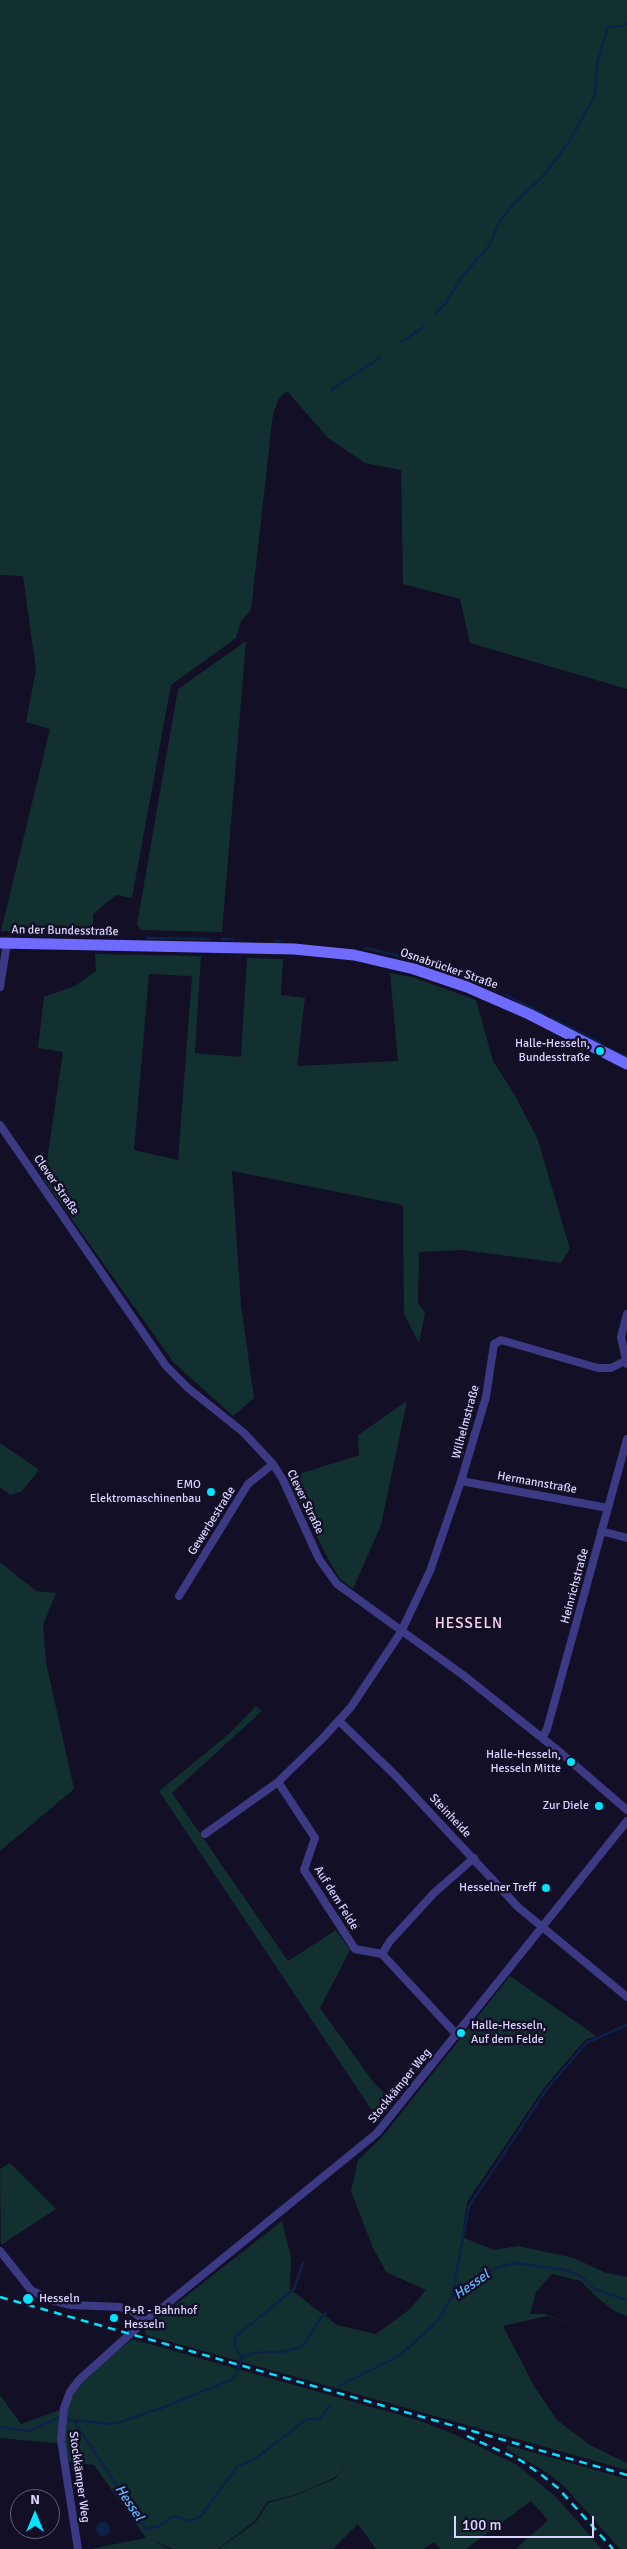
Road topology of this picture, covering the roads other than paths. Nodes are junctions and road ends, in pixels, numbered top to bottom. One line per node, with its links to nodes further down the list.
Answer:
1 (4, 943): 2 (main road, An der Bundesstraße); 3 (street)
2 (129, 946): 4 (main road, Osnabrücker Straße)
3 (0, 987)
4 (627, 1064)
5 (0, 1125): 9 (street, Clever Straße)
6 (627, 1314): 7 (street)
7 (626, 1363): 10 (street, Wilhelmstraße)
8 (627, 1439): 11 (street, Heinrichstraße)
9 (273, 1464): 14 (street, Gewerbestraße); 15 (street, Clever Straße)
10 (462, 1480): 11 (street, Hermannstraße); 15 (street, Wilhelmstraße)
11 (608, 1508): 12 (street, Heinrichstraße)
12 (601, 1531): 13 (street); 17 (street, Heinrichstraße)
13 (627, 1538)
14 (179, 1596)
15 (401, 1632): 16 (street); 17 (street, Clever Straße)
16 (339, 1721): 18 (street); 22 (street, Steinheide)
17 (542, 1738): 19 (street, Clever Straße)
18 (278, 1782): 21 (street); 24 (street, Auf dem Felde)
19 (627, 1810)
20 (627, 1820): 23 (street, Stockkämper Weg)
21 (205, 1834)
22 (474, 1858): 23 (street, Steinheide); 24 (street)
23 (542, 1928): 25 (street, Steinheide); 26 (street, Stockkämper Weg)
24 (382, 1954): 26 (street)
25 (627, 1997)
26 (457, 2035): 28 (street, Stockkämper Weg)
27 (0, 2251): 28 (street)
28 (146, 2322): 29 (street, Stockkämper Weg)
29 (78, 2549)

